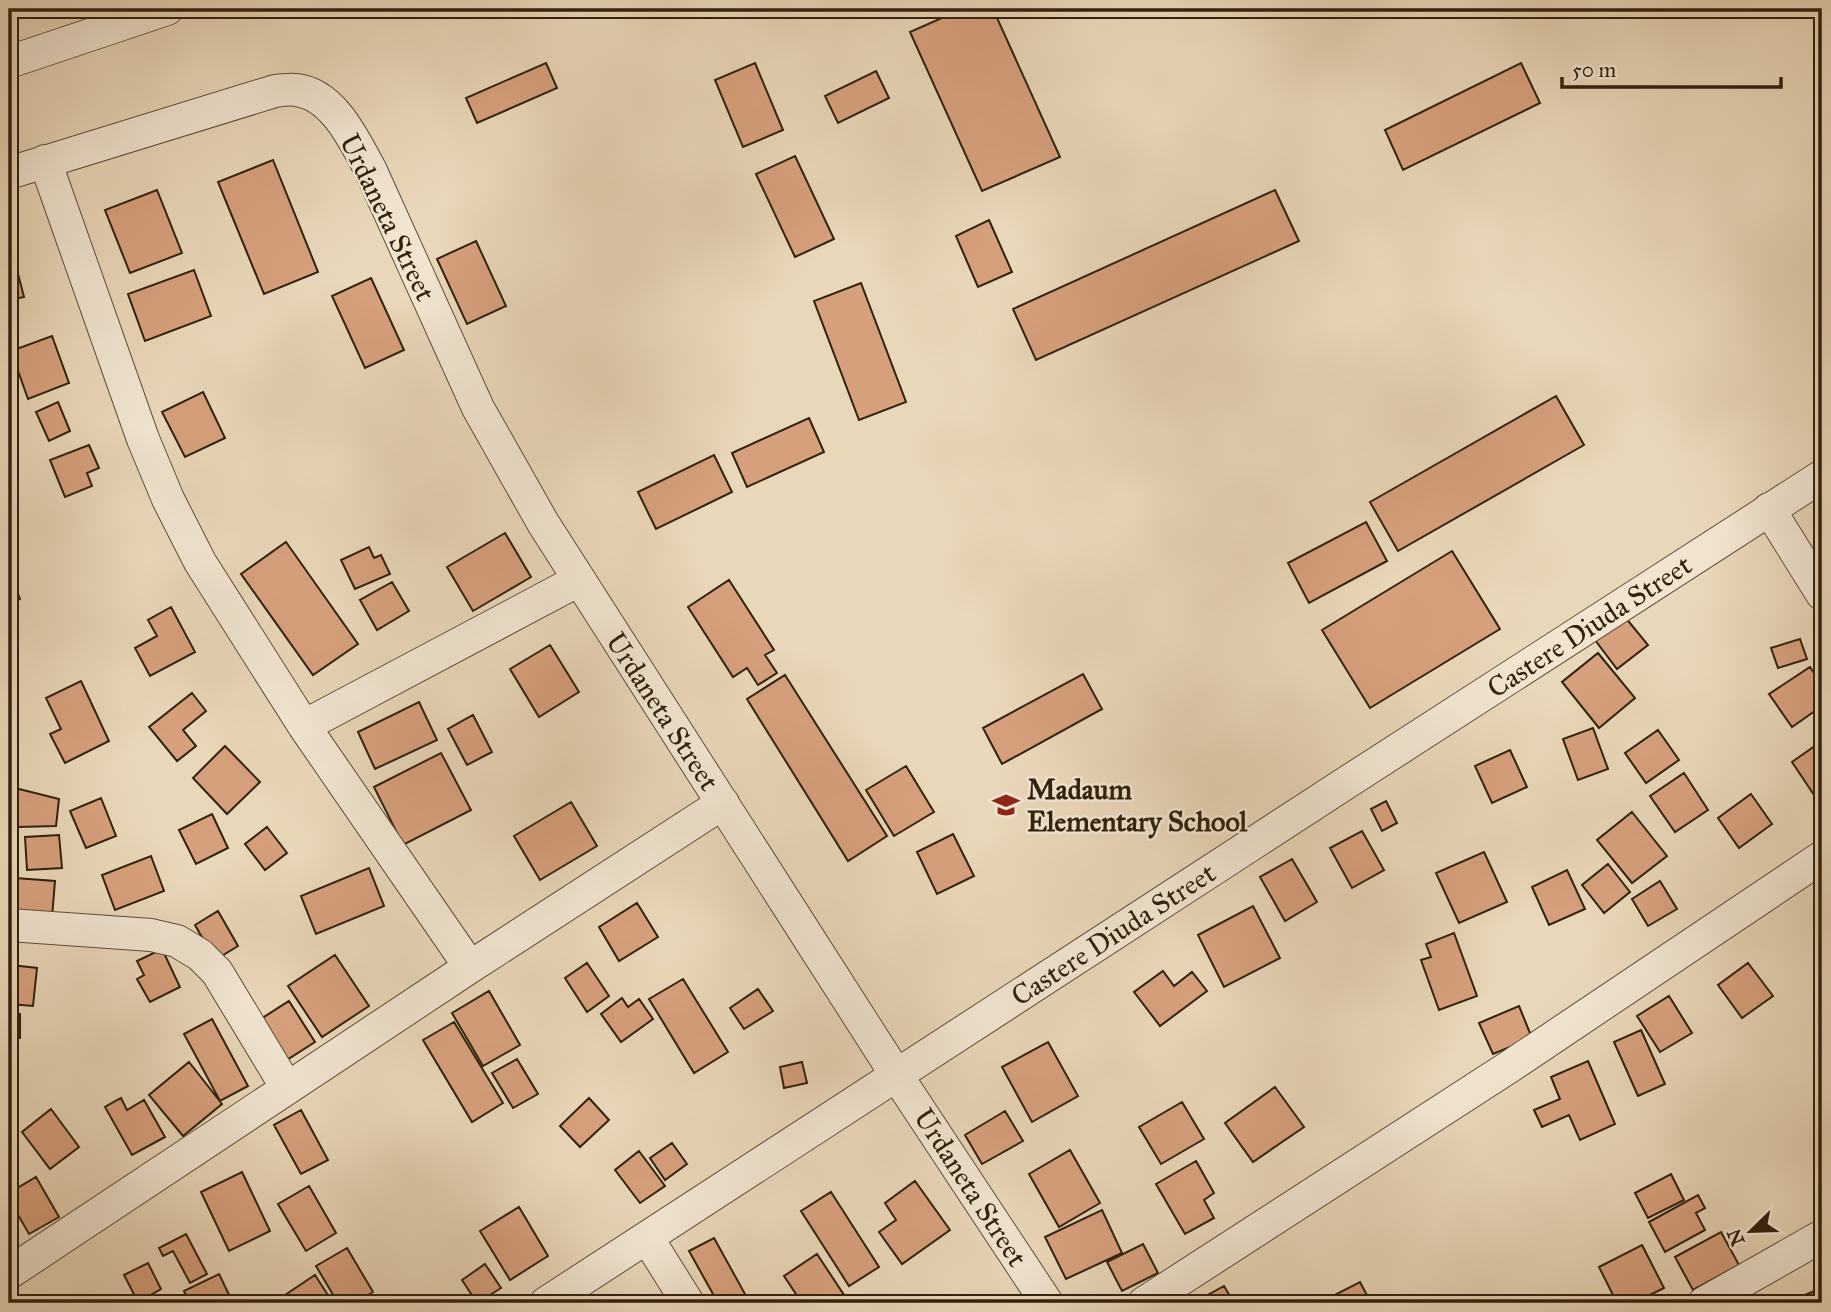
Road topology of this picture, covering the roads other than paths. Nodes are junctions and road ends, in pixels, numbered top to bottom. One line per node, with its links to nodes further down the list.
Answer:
1 (167, 9): 2 (street)
2 (9, 62)
3 (45, 161): 4 (street); 7 (street, Urdaneta Street); 9 (street)
4 (9, 173)
5 (1822, 476): 6 (street, Castere Diuda Street)
6 (1769, 509): 8 (street); 14 (street, Castere Diuda Street)
7 (579, 580): 9 (street); 10 (street, Urdaneta Street)
8 (1822, 594)
9 (304, 726): 13 (street)
10 (723, 803): 13 (street); 14 (street, Urdaneta Street)
11 (1822, 856): 22 (street)
12 (9, 925): 15 (street)
13 (470, 967): 15 (street)
14 (898, 1076): 17 (street, Castere Diuda Street); 21 (street, Urdaneta Street)
15 (287, 1088): 18 (street)
16 (1822, 1236): 23 (street)
17 (648, 1239): 19 (street, Castere Diuda Street); 20 (street)
18 (9, 1273)
19 (547, 1303)
20 (688, 1303)
21 (1047, 1303)
22 (1144, 1303)
23 (1704, 1303)

